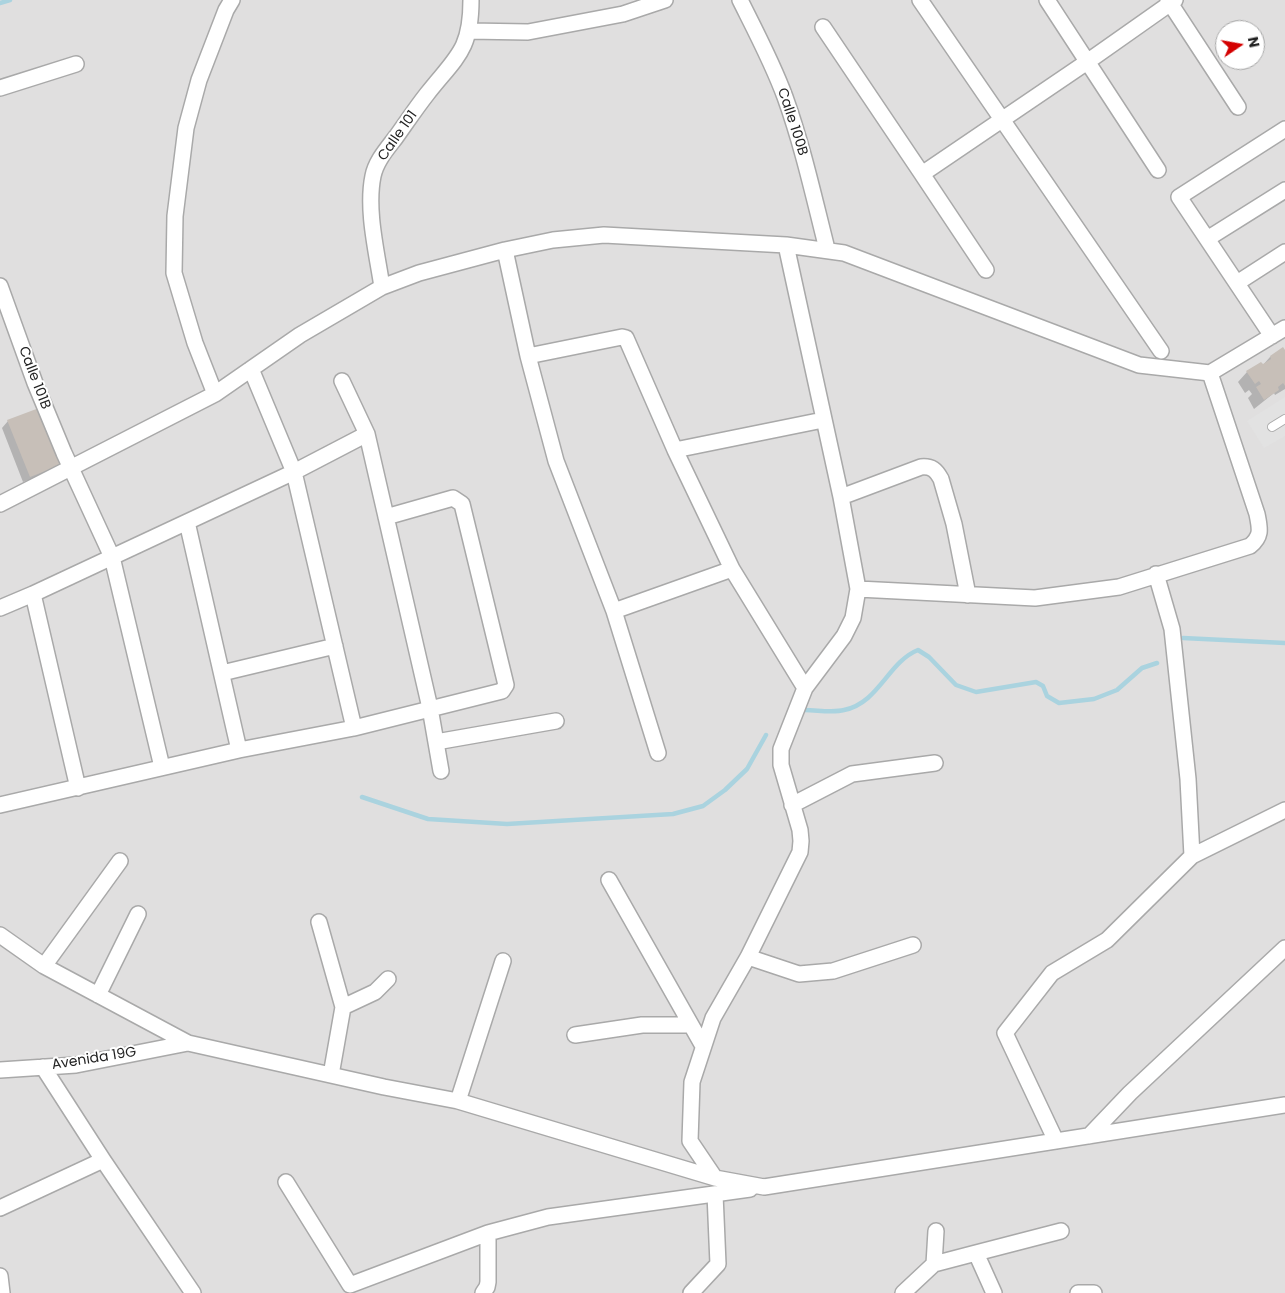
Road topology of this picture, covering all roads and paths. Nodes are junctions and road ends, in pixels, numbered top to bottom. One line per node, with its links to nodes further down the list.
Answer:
1 (232, 0): 35 (street)
2 (471, 0): 9 (street, Calle 101)
3 (665, 0): 9 (street)
4 (740, 0): 21 (street, Calle 100B)
5 (920, 0): 14 (street)
6 (1047, 0): 10 (street)
7 (1172, 1): 10 (street); 13 (street)
8 (823, 27): 17 (street)
9 (469, 31): 27 (street, Calle 101)
10 (1087, 62): 14 (street); 16 (street)
11 (76, 64): 12 (street)
12 (0, 88)
13 (1238, 107)
14 (1004, 120): 17 (street); 30 (street)
15 (1285, 129): 19 (street)
16 (1158, 170)
17 (922, 174): 24 (street)
18 (1285, 190): 19 (street)
19 (1207, 239): 25 (street)
20 (786, 245): 21 (street); 22 (street); 37 (street)
21 (827, 249): 33 (street)
22 (505, 250): 27 (street); 31 (street)
23 (1285, 252): 25 (street)
24 (986, 270)
25 (1236, 283): 29 (street)
26 (0, 286): 41 (street, Calle 101B)
27 (382, 287): 32 (street)
28 (1285, 328): 29 (street)
29 (1272, 336): 33 (street)
30 (1161, 351)
31 (528, 356): 40 (street); 54 (street)
32 (251, 370): 35 (street); 42 (street)
33 (1210, 372): 49 (street)
34 (342, 381): 39 (street)
35 (215, 394): 41 (street)
36 (1285, 419): 38 (lane)
37 (823, 420): 40 (street); 43 (street)
38 (1272, 427)
39 (367, 434): 42 (street); 45 (street)
40 (675, 450): 48 (street)
41 (72, 468): 44 (street); 47 (street, Calle 101B)
42 (294, 472): 46 (street); 55 (street)
43 (841, 497): 50 (street); 52 (street)
44 (0, 504)
45 (386, 517): 58 (street); 58 (street)
46 (187, 522): 47 (street); 56 (street)
47 (112, 557): 51 (street); 65 (street, Calle 101B)
48 (732, 569): 54 (street); 57 (street)
49 (1156, 574): 52 (street); 71 (street)
50 (858, 589): 52 (street); 57 (street)
51 (33, 594): 53 (street); 67 (street)
52 (968, 595)
53 (0, 608)
54 (614, 611): 63 (street)
55 (335, 646): 56 (street); 60 (street)
56 (222, 674): 62 (street)
57 (805, 688): 69 (street)
58 (430, 708): 60 (street); 61 (street)
59 (556, 720): 61 (street)
60 (354, 728): 62 (street)
61 (436, 742): 66 (street)
62 (239, 750): 65 (street)
63 (658, 754)
64 (935, 763): 69 (street)
65 (162, 767): 67 (street)
66 (442, 771)
67 (78, 788): 68 (street)
68 (0, 805)
69 (792, 805): 79 (street)
70 (1285, 810): 71 (street)
71 (1192, 856): 97 (street)
72 (120, 861): 81 (street)
73 (608, 880): 85 (street)
74 (138, 914): 83 (street)
75 (319, 922): 84 (street)
76 (0, 935): 81 (street)
77 (913, 945): 79 (street)
78 (1285, 948): 96 (street)
79 (748, 957): 88 (street)
80 (503, 961): 94 (street)
81 (44, 966): 83 (street)
82 (388, 979): 84 (street)
83 (98, 995): 87 (street)
84 (342, 1007): 92 (street)
85 (691, 1025): 86 (street); 88 (street)
86 (575, 1035)
87 (188, 1042): 89 (street, Avenida 19G); 92 (street)
88 (704, 1046): 99 (street)
89 (44, 1067): 90 (street, Avenida 19G); 98 (street)
90 (17, 1069): 91 (street, Avenida 19G); 93 (street)
91 (0, 1070)
92 (331, 1075): 94 (street)
93 (0, 1080)
94 (458, 1101): 99 (street)
95 (1285, 1105): 96 (street)
96 (1089, 1136): 97 (street)
97 (1056, 1141): 101 (street)
98 (103, 1160): 103 (street); 112 (street)
99 (715, 1178): 101 (street)
100 (286, 1182): 106 (street)
101 (764, 1187): 102 (street)
102 (715, 1194): 106 (street); 114 (street)
103 (0, 1208)
104 (936, 1231): 108 (street)
105 (1061, 1231): 107 (street)
106 (488, 1233): 113 (street)
107 (976, 1253): 108 (street); 115 (street)
108 (934, 1264): 110 (street)
109 (0, 1276): 111 (street)
110 (911, 1290)
111 (2, 1293)
112 (193, 1293)
113 (483, 1293)
114 (691, 1293)
115 (994, 1293)
116 (1078, 1293): 117 (street)
117 (1094, 1293)

